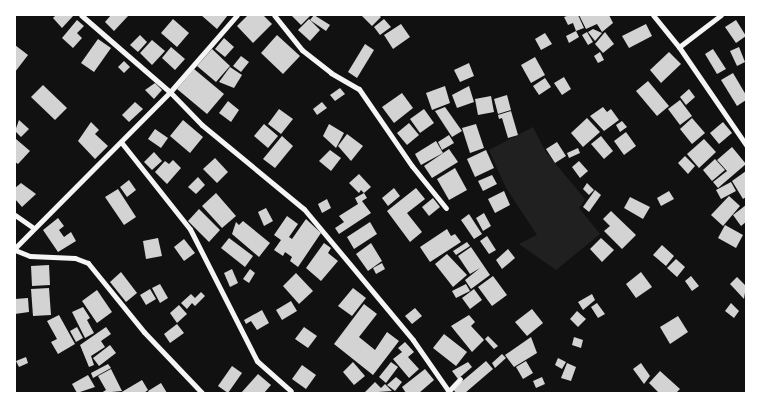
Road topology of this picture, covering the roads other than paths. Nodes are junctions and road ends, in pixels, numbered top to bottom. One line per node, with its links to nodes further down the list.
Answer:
1 (81, 15): 7 (street)
2 (237, 15): 7 (street)
3 (274, 15): 10 (street)
4 (653, 15): 6 (street)
5 (721, 15): 6 (street)
6 (679, 46): 9 (street)
7 (170, 92): 8 (street); 17 (street)
8 (121, 142): 12 (street); 15 (street)
9 (746, 145)
10 (446, 208)
11 (15, 214): 12 (street)
12 (32, 227): 13 (street)
13 (15, 249): 16 (street)
14 (460, 379): 17 (street)
15 (291, 391)
16 (202, 393)
17 (448, 393)

